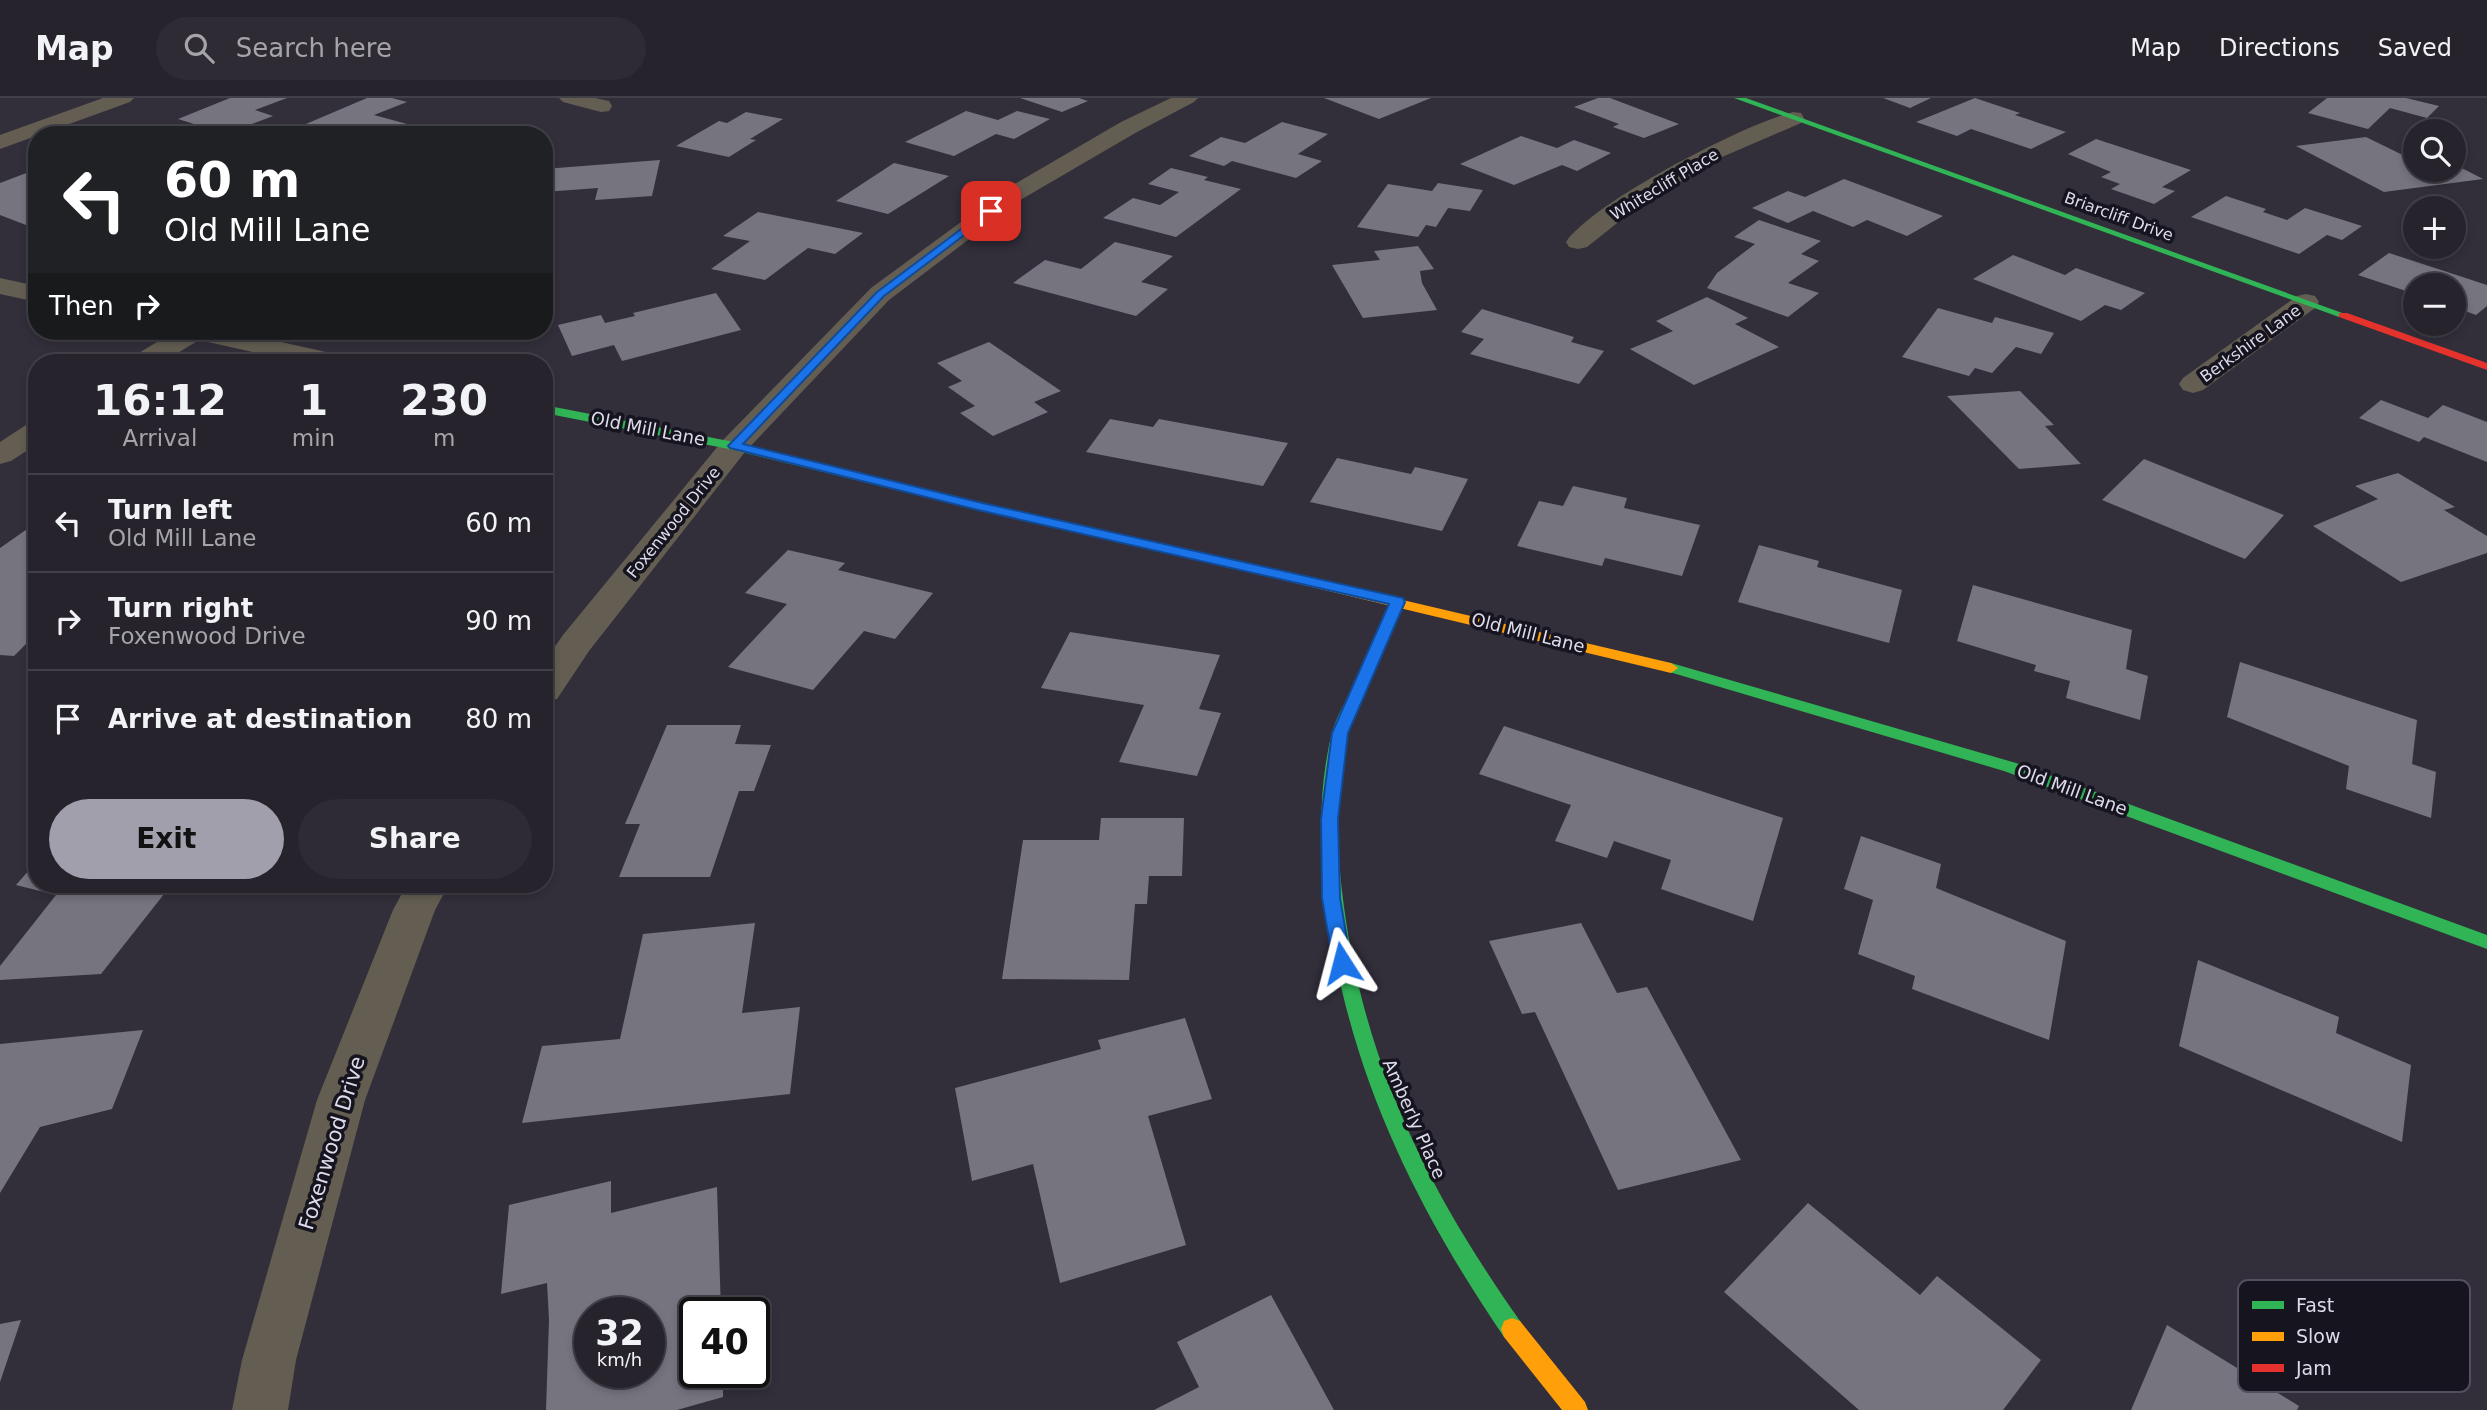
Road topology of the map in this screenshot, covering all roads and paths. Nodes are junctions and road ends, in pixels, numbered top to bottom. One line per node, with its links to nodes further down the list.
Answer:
1 (123, 98): 7 (street)
2 (570, 98): 5 (street)
3 (1187, 98): 22 (street, Foxenwood Drive)
4 (1738, 98): 6 (street, Briarcliff Drive)
5 (601, 106)
6 (1793, 118): 10 (street, Whitecliff Place); 13 (street, Briarcliff Drive)
7 (45, 126)
8 (28, 132): 9 (street)
9 (0, 142)
10 (1578, 242)
11 (0, 286): 12 (street)
12 (28, 292)
13 (2306, 302): 18 (street, Briarcliff Drive); 19 (street, Berkshire Lane)
14 (180, 340): 16 (street)
15 (235, 340): 17 (street)
16 (158, 354)
17 (298, 354)
18 (2487, 367)
19 (2193, 384)
20 (553, 412): 22 (street, Old Mill Lane)
21 (28, 437): 23 (street)
22 (734, 446): 24 (street, Old Mill Lane); 25 (street, Foxenwood Drive)
23 (0, 455)
24 (1398, 602): 27 (street, Old Mill Lane); 29 (street, Amberly Place)
25 (553, 677)
26 (423, 893): 28 (street, Foxenwood Drive)
27 (2487, 942)
28 (260, 1410)
29 (1577, 1410)

